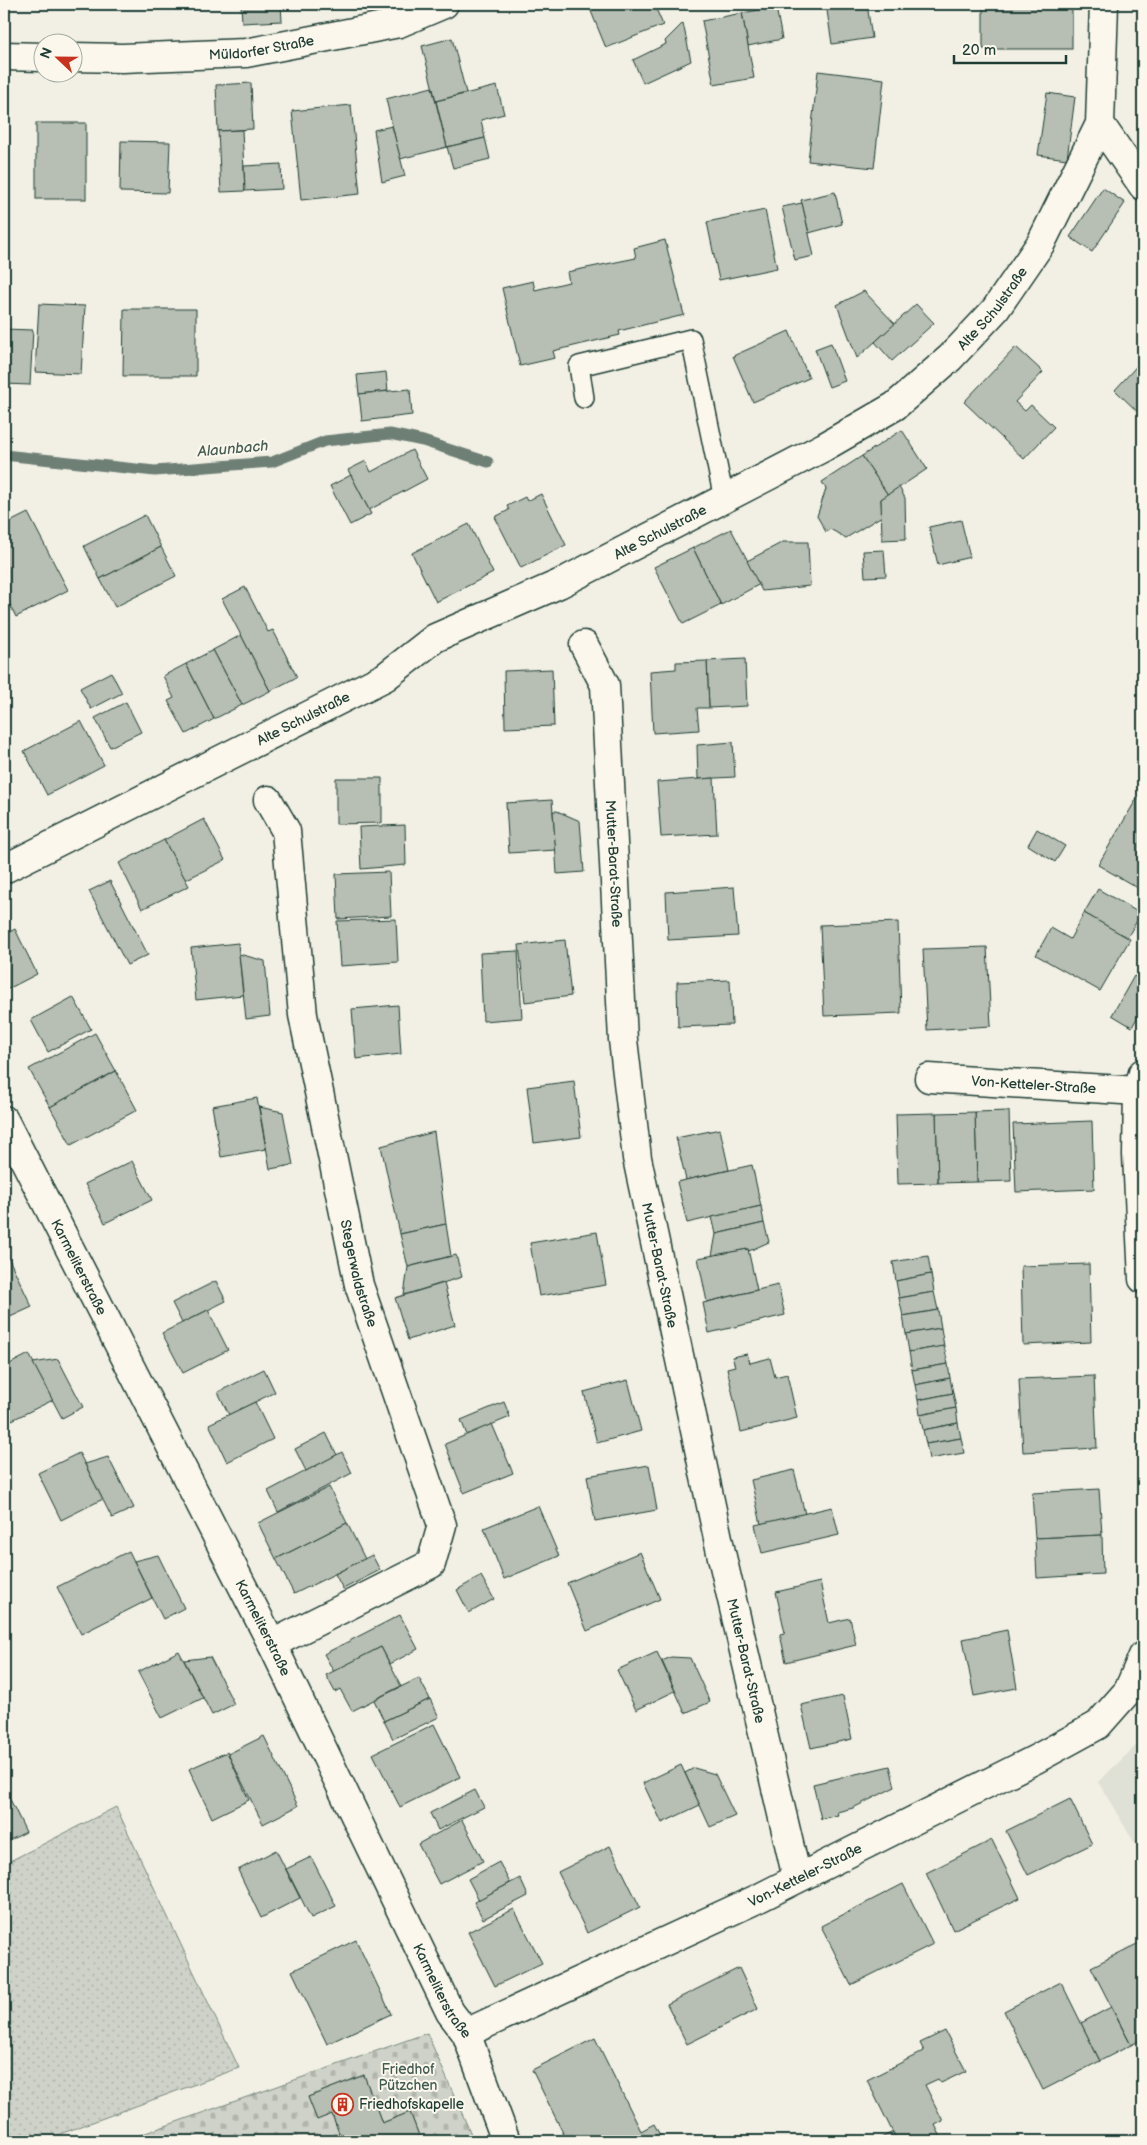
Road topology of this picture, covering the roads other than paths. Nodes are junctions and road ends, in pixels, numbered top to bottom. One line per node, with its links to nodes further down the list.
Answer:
1 (444, 4): 5 (street, Müldorfer Straße)
2 (1104, 4): 6 (street, Alte Schulstraße)
3 (4, 56): 4 (street)
4 (32, 57)
5 (82, 57)
6 (1100, 124): 7 (street); 9 (street, Alte Schulstraße)
7 (1143, 186)
8 (584, 398): 9 (lane)
9 (724, 499): 12 (street, Alte Schulstraße)
10 (584, 645): 20 (street, Mutter-Barat-Straße)
11 (268, 800): 17 (street, Stegerwaldstraße)
12 (4, 869)
13 (929, 1078): 14 (street, Von-Ketteler-Straße)
14 (1141, 1082): 16 (street, Von-Ketteler-Straße)
15 (4, 1120): 17 (street, Karmeliterstraße)
16 (1143, 1279)
17 (272, 1644): 21 (street, Karmeliterstraße)
18 (1143, 1656): 19 (street, Von-Ketteler-Straße)
19 (1136, 1694): 20 (street, Von-Ketteler-Straße)
20 (797, 1878): 21 (street, Von-Ketteler-Straße)
21 (466, 2033): 22 (street, Karmeliterstraße)
22 (506, 2141)

